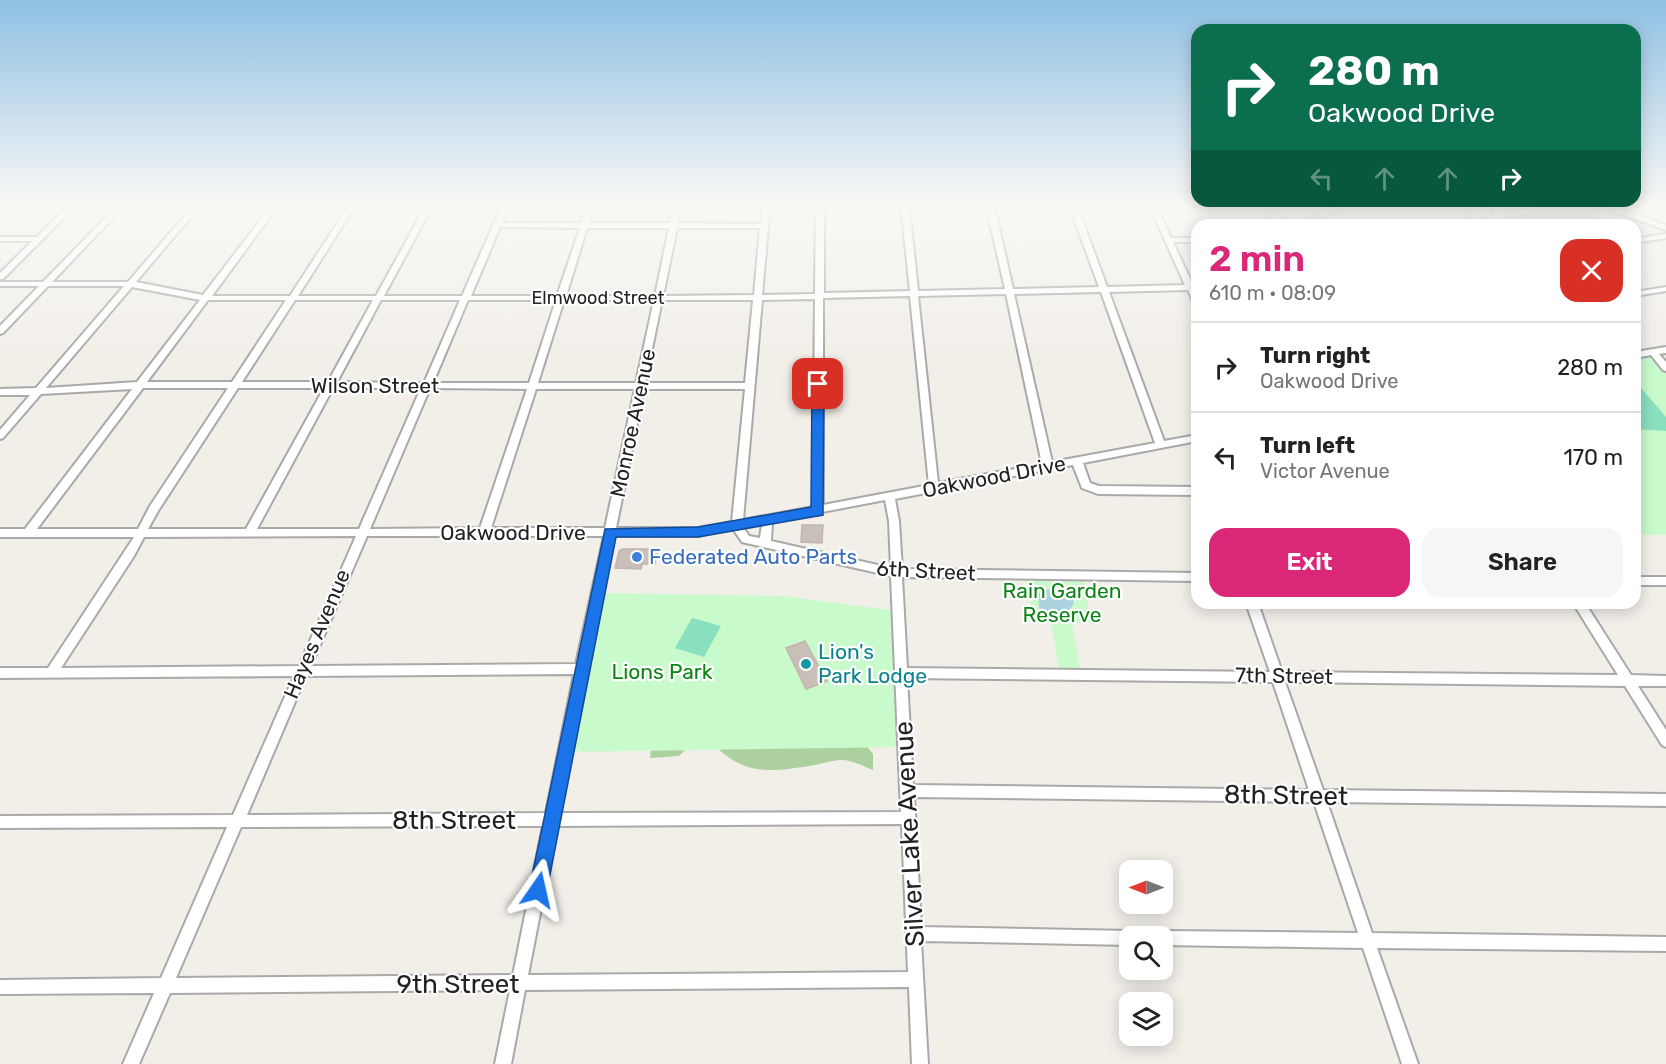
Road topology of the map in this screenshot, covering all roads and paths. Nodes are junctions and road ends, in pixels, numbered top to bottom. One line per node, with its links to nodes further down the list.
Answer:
1 (23, 255): 16 (street)
2 (74, 255): 19 (street)
3 (156, 255): 20 (street)
4 (239, 255): 28 (street)
5 (320, 255): 29 (street)
6 (403, 255): 30 (street)
7 (484, 255): 31 (street, Hayes Avenue)
8 (574, 255): 32 (street)
9 (668, 255): 33 (street, Monroe Avenue)
10 (761, 255): 34 (street)
11 (820, 255): 27 (street)
12 (911, 255): 26 (street)
13 (1001, 255): 24 (street)
14 (1091, 255): 23 (street)
15 (1176, 255): 17 (street)
16 (0, 278)
17 (1191, 282)
18 (0, 284): 19 (street, Elmwood Street)
19 (46, 284): 20 (street, Elmwood Street); 35 (street)
20 (131, 284): 28 (street, Elmwood Street); 48 (street)
21 (1191, 287): 23 (street, Elmwood Street)
22 (1666, 289): 25 (street)
23 (1104, 291): 24 (street, Elmwood Street); 51 (street)
24 (1010, 293): 26 (street, Elmwood Street); 53 (street)
25 (1641, 293)
26 (915, 295): 27 (street, Elmwood Street); 54 (street)
27 (820, 297): 34 (street, Elmwood Street); 57 (street)
28 (206, 298): 29 (street, Elmwood Street); 40 (street)
29 (292, 298): 30 (street, Elmwood Street); 42 (street)
30 (379, 298): 31 (street, Elmwood Street); 41 (street)
31 (464, 298): 32 (street, Elmwood Street); 43 (street, Hayes Avenue)
32 (559, 298): 33 (street, Elmwood Street); 44 (street)
33 (659, 298): 34 (street, Elmwood Street); 45 (street, Monroe Avenue)
34 (757, 298): 46 (street)
35 (0, 331)
36 (1666, 350): 37 (street)
37 (1653, 352): 38 (street); 39 (street)
38 (1641, 354)
39 (1666, 368)
40 (139, 385): 42 (street, Wilson Street); 48 (street, Wilson Street); 62 (street)
41 (331, 385): 42 (street, Wilson Street); 43 (street, Wilson Street); 64 (street)
42 (235, 386): 63 (street)
43 (426, 386): 44 (street, Wilson Street); 65 (street, Hayes Avenue)
44 (532, 386): 45 (street, Wilson Street); 66 (street)
45 (640, 386): 46 (street, Wilson Street); 60 (street, Monroe Avenue)
46 (749, 386): 59 (street)
47 (0, 392): 48 (street, Wilson Street)
48 (39, 392): 49 (street)
49 (0, 436)
50 (1191, 440): 51 (street, Oakwood Drive)
51 (1161, 446): 52 (street, Oakwood Drive)
52 (1077, 461): 53 (street, Oakwood Drive); 55 (street)
53 (1047, 467): 54 (street, Oakwood Drive)
54 (934, 489): 56 (street, Oakwood Drive)
55 (1191, 491)
56 (890, 497): 57 (street, Oakwood Drive); 68 (street, Silver Lake Avenue)
57 (818, 511): 58 (street, Oakwood Drive)
58 (766, 521): 59 (street, Oakwood Drive); 67 (street)
59 (737, 526): 60 (street, Oakwood Drive); 67 (street, 6th Street)
60 (610, 532): 66 (street, Oakwood Drive); 74 (street, Monroe Avenue)
61 (0, 533): 62 (street, Oakwood Drive)
62 (28, 533): 63 (street, Oakwood Drive)
63 (139, 533): 64 (street, Oakwood Drive); 76 (street)
64 (249, 533): 65 (street, Oakwood Drive)
65 (361, 533): 66 (street, Oakwood Drive); 75 (street, Hayes Avenue)
66 (484, 533)
67 (765, 544): 68 (street, 6th Street)
68 (895, 573): 69 (street, 6th Street); 78 (street, Silver Lake Avenue)
69 (1191, 577)
70 (1641, 581): 71 (street)
71 (1666, 581)
72 (1254, 609): 79 (street)
73 (1583, 609): 80 (street)
74 (581, 669): 75 (street); 87 (street, Monroe Avenue)
75 (301, 671): 76 (street); 88 (street, Hayes Avenue)
76 (52, 672): 77 (street)
77 (0, 673)
78 (901, 673): 79 (street, 7th Street); 83 (street, Silver Lake Avenue)
79 (1277, 676): 80 (street, 7th Street); 84 (street)
80 (1627, 680): 81 (street, 7th Street); 82 (street)
81 (1666, 681)
82 (1666, 741)
83 (907, 791): 84 (street, 8th Street); 86 (street, Silver Lake Avenue)
84 (1318, 795): 85 (street, 8th Street); 93 (street)
85 (1666, 800)
86 (909, 818): 87 (street, 8th Street); 90 (street, Silver Lake Avenue)
87 (552, 820): 88 (street, 8th Street); 96 (street, Monroe Avenue)
88 (236, 821): 89 (street, 8th Street); 97 (street, Hayes Avenue)
89 (0, 822)
90 (914, 934): 91 (street); 95 (street, Silver Lake Avenue)
91 (1119, 938)
92 (1173, 938): 93 (street)
93 (1368, 941): 94 (street); 102 (street)
94 (1666, 944)
95 (916, 979): 96 (street, 9th Street); 101 (street, Silver Lake Avenue)
96 (519, 984): 97 (street, 9th Street); 100 (street, Monroe Avenue)
97 (163, 986): 98 (street, 9th Street); 99 (street, Hayes Avenue)
98 (0, 987)
99 (131, 1064)
100 (503, 1064)
101 (920, 1064)
102 (1410, 1064)

